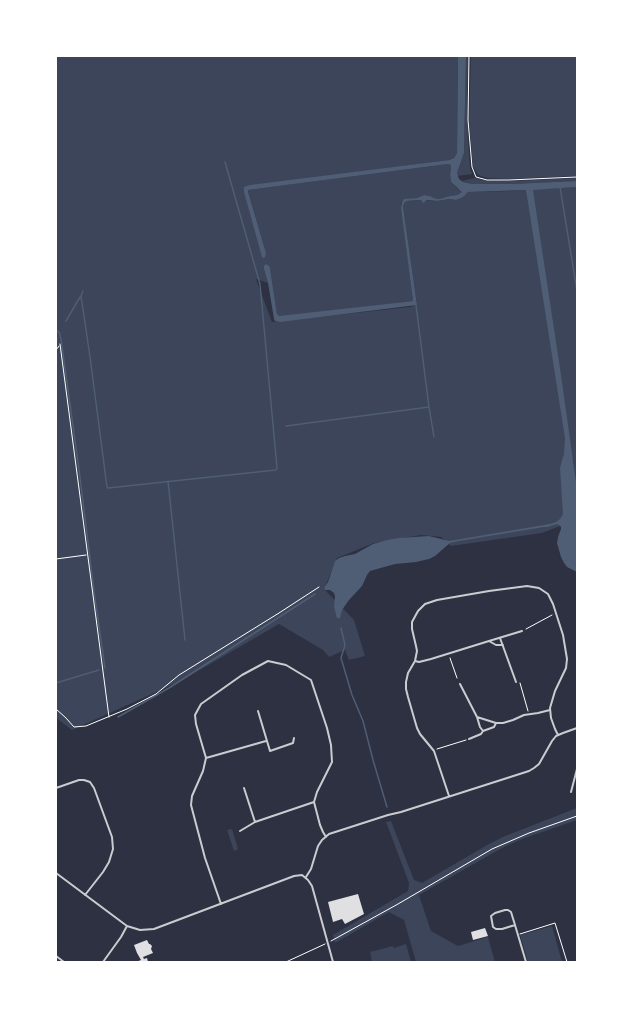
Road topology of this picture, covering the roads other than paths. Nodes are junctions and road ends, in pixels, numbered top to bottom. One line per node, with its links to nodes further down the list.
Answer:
1 (522, 631): 2 (street)
2 (500, 638): 3 (street); 4 (street)
3 (489, 641): 4 (street); 5 (street)
4 (503, 645): 6 (street)
5 (414, 661): 8 (street); 23 (street)
6 (516, 682)
7 (460, 684): 10 (street)
8 (550, 710): 11 (street); 14 (street)
9 (258, 711): 17 (street)
10 (477, 717): 11 (street); 13 (street)
11 (496, 723): 13 (street)
12 (577, 729): 14 (street)
13 (483, 731): 16 (street)
14 (558, 735): 23 (street)
15 (294, 738): 17 (street)
16 (468, 739)
17 (267, 741): 18 (street)
18 (206, 758): 24 (street); 31 (street)
19 (577, 769): 22 (street)
20 (56, 788): 30 (street)
21 (244, 788): 25 (street)
22 (571, 792)
23 (449, 796): 27 (street)
24 (314, 802): 25 (street); 27 (street)
25 (255, 822): 26 (street)
26 (240, 831)
27 (326, 837): 29 (street)
28 (56, 873): 30 (street)
29 (306, 878): 31 (street); 37 (street)
30 (85, 895): 33 (street)
31 (221, 904): 33 (street)
32 (515, 925): 32 (street); 38 (street)
33 (127, 926): 36 (street)
34 (56, 956): 35 (street)
35 (64, 962)
36 (103, 962)
37 (333, 962)
38 (526, 962)

